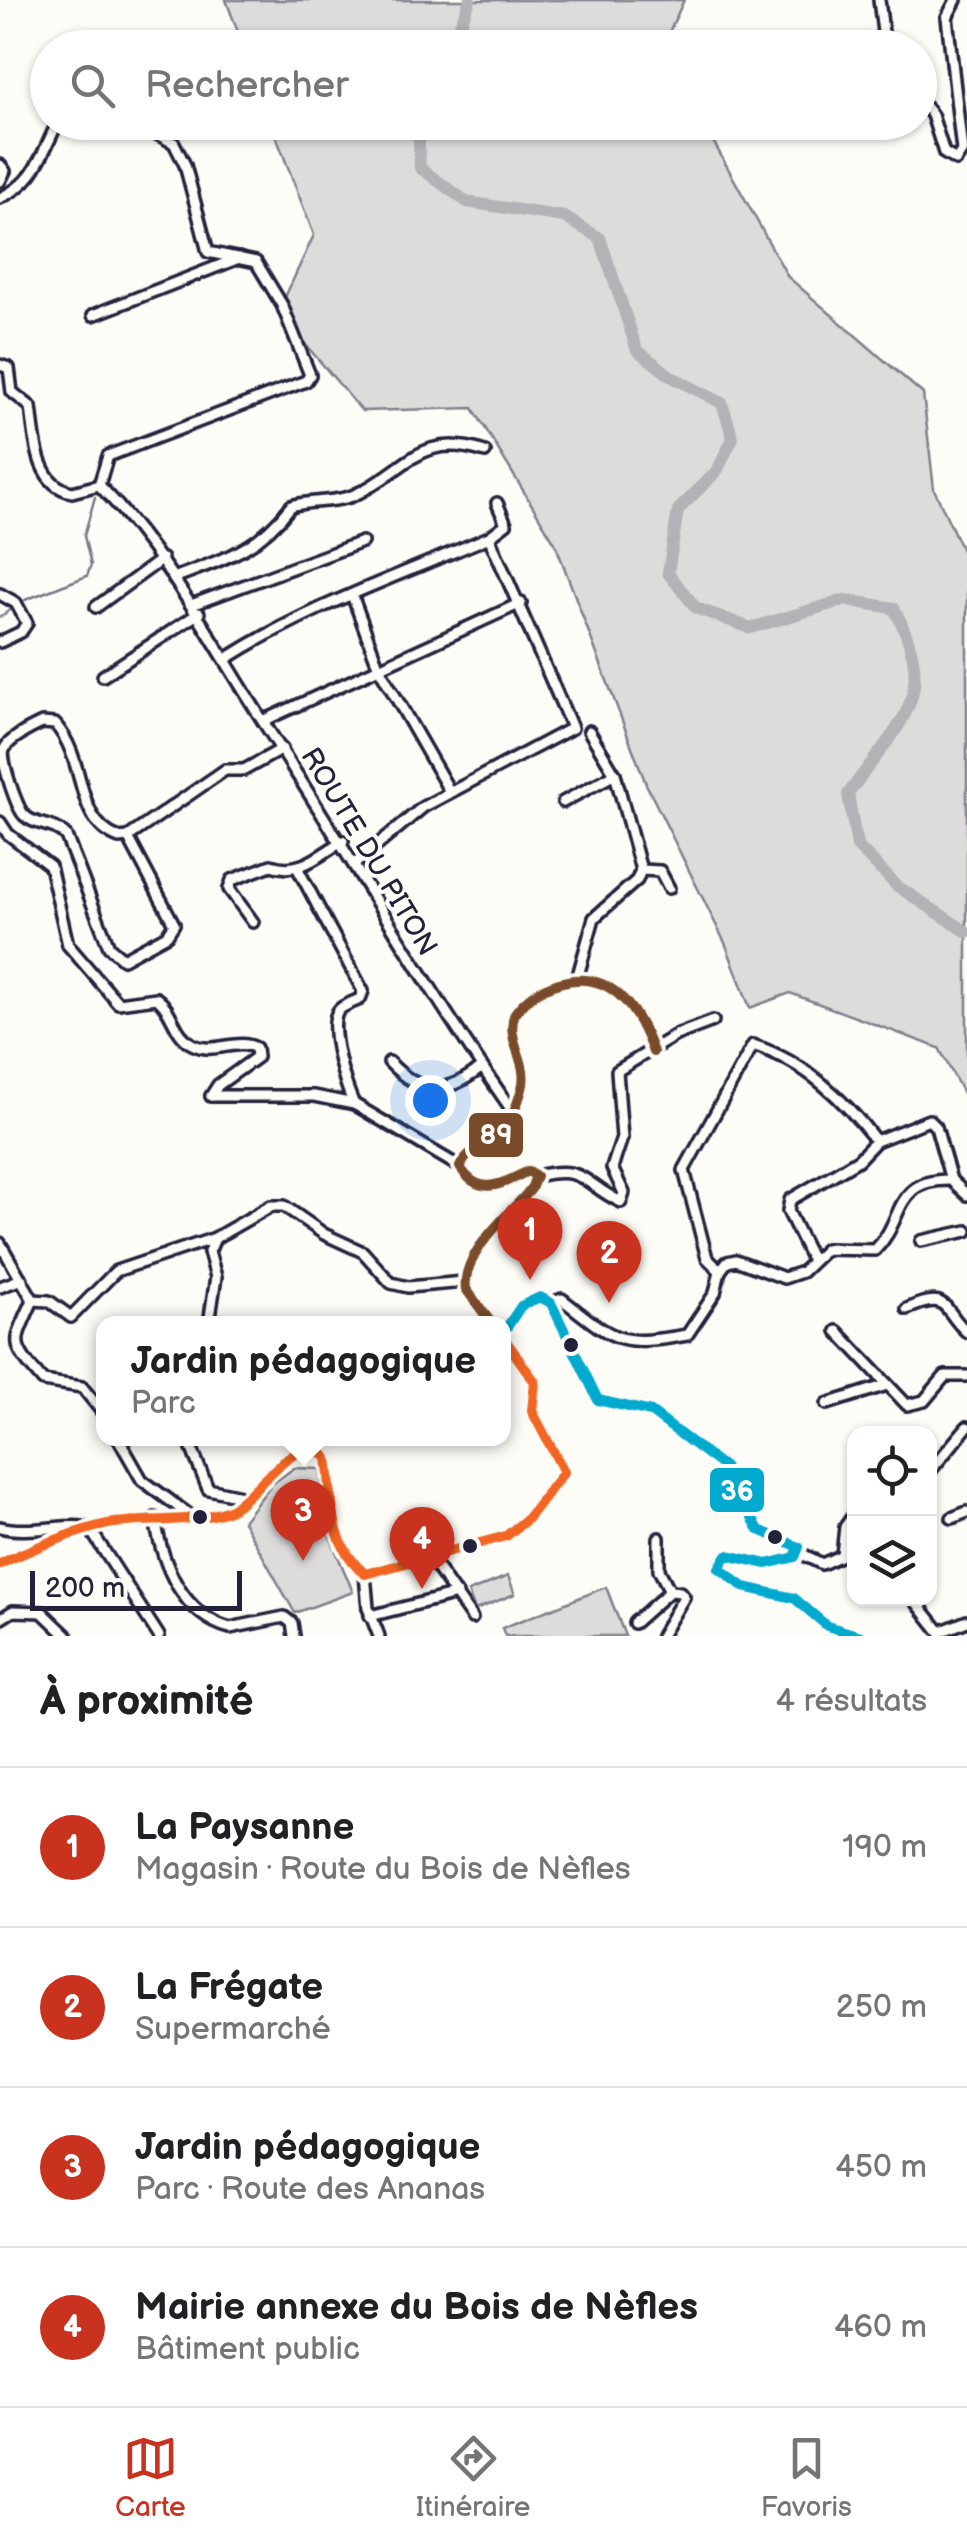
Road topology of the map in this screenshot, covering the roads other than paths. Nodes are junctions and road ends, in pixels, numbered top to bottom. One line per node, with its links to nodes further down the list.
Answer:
1 (880, 0): 3 (street)
2 (956, 0): 4 (street)
3 (883, 30)
4 (937, 131)
5 (50, 140): 9 (street)
6 (168, 140): 10 (street)
7 (0, 165): 8 (street)
8 (0, 181)
9 (0, 198)
10 (239, 258): 11 (street); 14 (street)
11 (92, 315)
12 (0, 365): 14 (street)
13 (485, 452): 19 (street)
14 (100, 485): 18 (street, ROUTE DU PITON)
15 (497, 503): 16 (street)
16 (490, 538): 21 (street); 22 (street)
17 (362, 542): 24 (street)
18 (162, 559): 19 (street, ROUTE DU PITON); 23 (street)
19 (176, 577): 24 (street, ROUTE DU PITON)
20 (0, 594): 25 (street)
21 (352, 595): 26 (street); 27 (street)
22 (521, 603): 27 (street); 33 (street)
23 (96, 607)
24 (196, 608): 26 (street, ROUTE DU PITON); 28 (street)
25 (0, 642)
26 (226, 659): 29 (street, ROUTE DU PITON)
27 (379, 668): 29 (street); 33 (street)
28 (103, 676)
29 (263, 721): 31 (street, ROUTE DU PITON)
30 (589, 731): 32 (street)
31 (282, 749): 36 (street); 37 (street, ROUTE DU PITON)
32 (616, 774): 34 (street); 40 (street)
33 (450, 792): 38 (street)
34 (563, 802)
35 (0, 822): 48 (street)
36 (128, 838): 36 (street)
37 (342, 841): 38 (street, ROUTE DU PITON); 39 (street)
38 (356, 863): 47 (street, ROUTE DU PITON)
39 (298, 869): 42 (street); 48 (street)
40 (641, 870): 41 (street); 43 (street)
41 (669, 888)
42 (252, 922)
43 (577, 979): 45 (street); 49 (street)
44 (712, 1021): 45 (street)
45 (653, 1052): 52 (street)
46 (389, 1062): 47 (street)
47 (482, 1067): 49 (street, ROUTE DU PITON)
48 (354, 1104): 51 (street)
49 (511, 1109): 51 (street)
50 (876, 1141): 53 (street); 59 (street); 60 (street)
51 (460, 1167): 52 (street)
52 (536, 1176): 62 (street)
53 (951, 1180): 54 (street); 59 (street)
54 (967, 1195)
55 (967, 1230): 57 (street)
56 (215, 1238): 62 (street); 64 (street); 67 (street)
57 (922, 1240)
58 (0, 1243): 61 (street)
59 (812, 1260): 60 (street)
60 (720, 1272): 65 (street)
61 (22, 1279): 63 (street); 64 (street)
62 (464, 1282): 68 (street)
63 (0, 1287)
64 (33, 1300): 76 (street)
65 (551, 1302): 69 (street); 90 (street)
66 (907, 1309): 71 (street)
67 (210, 1316)
68 (486, 1316)
69 (511, 1324)
70 (837, 1331): 74 (street)
71 (967, 1332)
72 (511, 1347): 91 (street)
73 (967, 1376): 74 (street)
74 (886, 1386): 75 (street)
75 (827, 1404)
76 (96, 1405)
77 (967, 1427): 80 (street)
78 (127, 1446): 83 (street)
79 (189, 1446): 81 (street)
80 (937, 1463)
81 (248, 1497): 83 (street); 93 (street)
82 (967, 1512): 86 (street)
83 (190, 1516): 85 (street)
84 (853, 1516): 90 (street)
85 (156, 1518): 88 (street); 104 (street)
86 (952, 1518)
87 (0, 1527): 88 (street)
88 (90, 1530): 92 (street); 103 (street)
89 (660, 1538): 94 (street)
90 (800, 1552): 107 (street)
91 (430, 1559): 93 (street); 95 (street)
92 (0, 1564)
93 (365, 1574): 97 (street)
94 (670, 1591): 101 (street); 106 (street)
95 (456, 1594): 97 (street); 98 (street)
96 (920, 1606): 100 (street)
97 (370, 1616): 105 (street)
98 (472, 1618)
99 (0, 1620): 102 (street)
100 (967, 1621)
101 (634, 1622)
102 (67, 1636)
103 (159, 1636)
104 (294, 1636)
105 (379, 1636)
106 (661, 1636)
107 (861, 1636)

